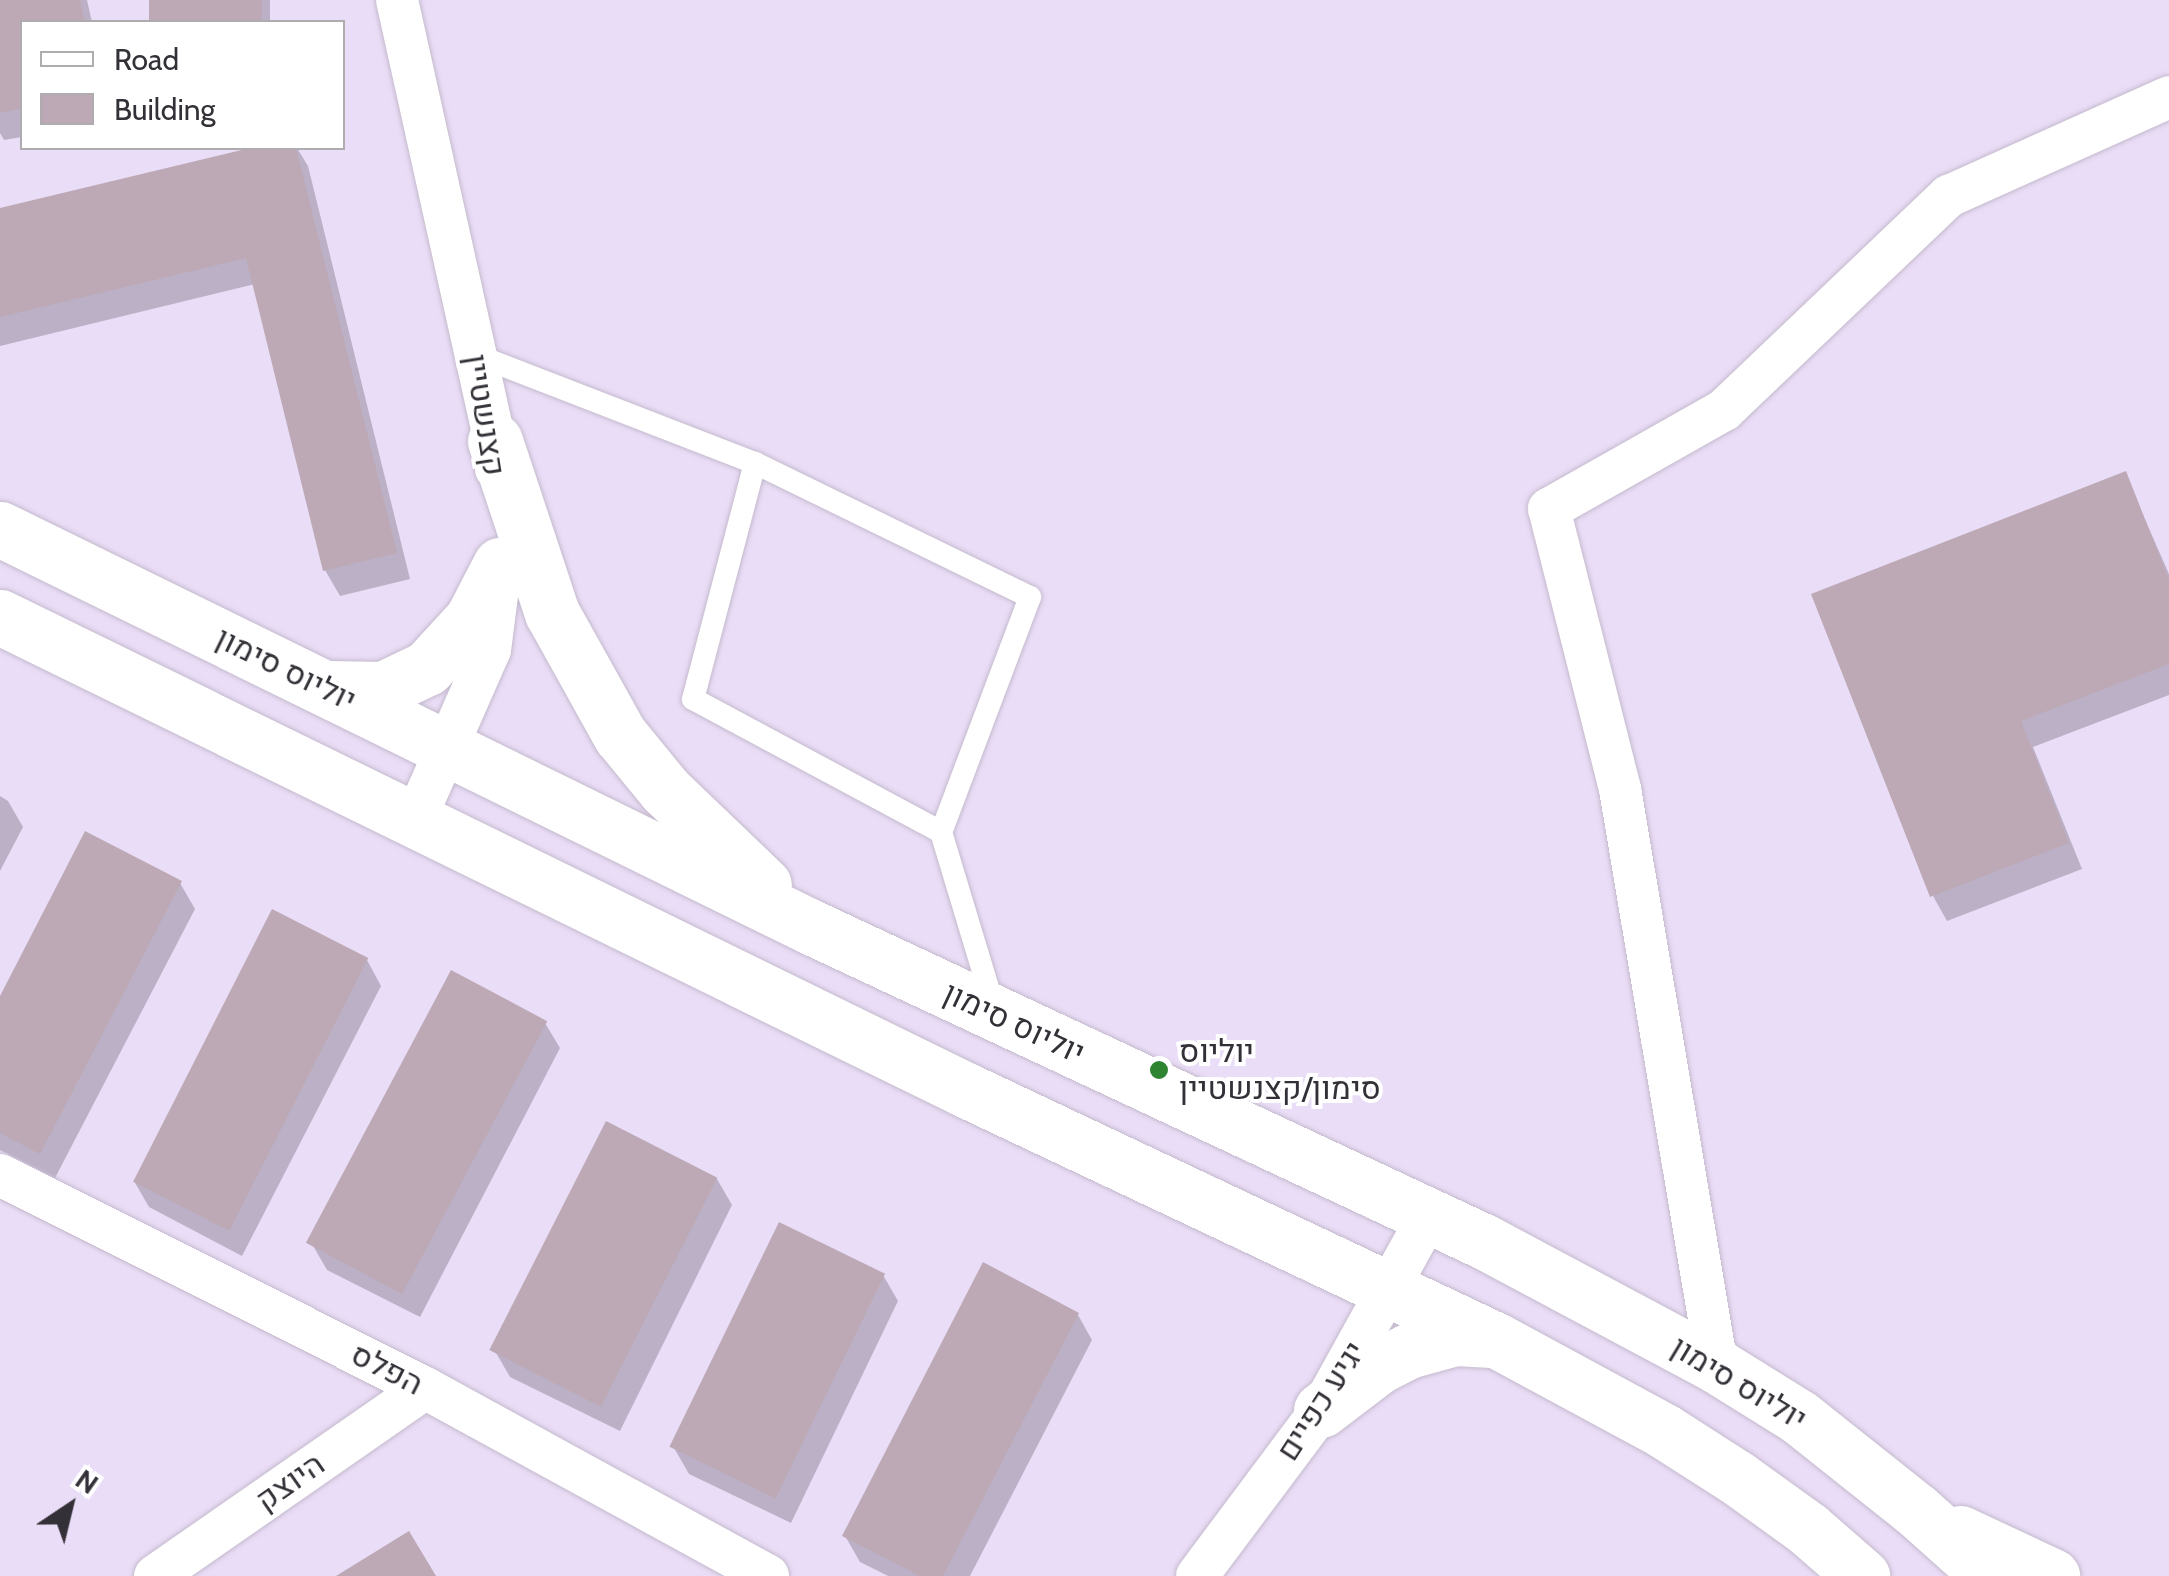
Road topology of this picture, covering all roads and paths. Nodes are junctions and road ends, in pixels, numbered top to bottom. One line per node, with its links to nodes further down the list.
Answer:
1 (397, 0): 3 (street, קצנשטיין)
2 (2169, 96): 19 (street)
3 (476, 355): 4 (street, קצנשטיין); 5 (lane)
4 (495, 441): 7 (street, קצנשטיין); 13 (street)
5 (756, 463): 12 (lane); 12 (lane)
6 (0, 529): 9 (street, יוליוס סימון)
7 (500, 565): 9 (street); 10 (street, קצנשטיין)
8 (0, 617): 11 (street)
9 (323, 688): 10 (street, יוליוס סימון)
10 (450, 746): 11 (street, קצנשטיין); 13 (street, יוליוס סימון)
11 (414, 822): 17 (street)
12 (941, 832): 14 (lane)
13 (811, 927): 14 (street, יוליוס סימון)
14 (997, 1015): 16 (street, יוליוס סימון)
15 (0, 1175): 20 (street, הפלס)
16 (1430, 1215): 17 (street, יגיע כפיים); 19 (street, יוליוס סימון)
17 (1391, 1288): 18 (street); 21 (street, יגיע כפיים)
18 (1496, 1340): 21 (street); 26 (street)
19 (1718, 1366): 22 (street, יוליוס סימון)
20 (425, 1388): 23 (street, היוצק); 24 (street, הפלס)
21 (1321, 1410): 25 (street, יגיע כפיים)
22 (1916, 1510): 27 (street, יוליוס סימון); 28 (street)
23 (155, 1576)
24 (768, 1576)
25 (1197, 1576)
26 (1862, 1576)
27 (1990, 1576)
28 (2052, 1576)

